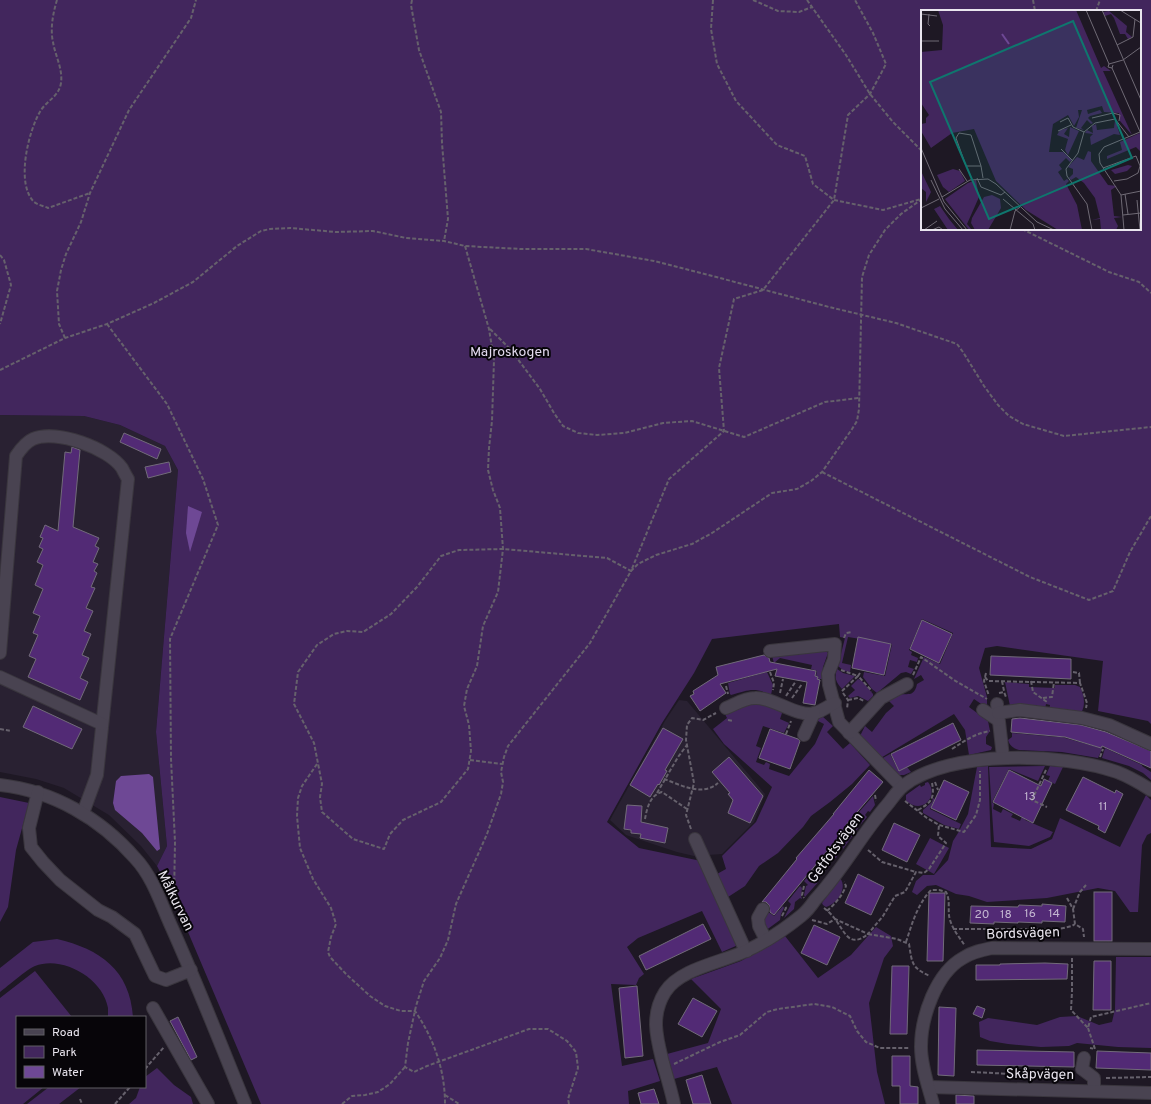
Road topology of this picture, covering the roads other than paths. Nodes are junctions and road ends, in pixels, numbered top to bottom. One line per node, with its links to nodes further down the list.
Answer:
1 (770, 651): 5 (street)
2 (0, 653): 10 (street)
3 (0, 677): 10 (street)
4 (910, 680): 11 (street)
5 (835, 703): 8 (street); 11 (street)
6 (726, 708): 8 (street)
7 (983, 710): 9 (street)
8 (814, 713): 12 (street)
9 (999, 716): 13 (street); 14 (street)
10 (102, 724): 19 (street)
11 (849, 733): 18 (street)
12 (804, 736)
13 (1151, 744)
14 (1003, 757): 16 (street, Getfotsvägen); 18 (street, Getfotsvägen)
15 (0, 785): 17 (street, Målkurvan)
16 (1151, 790)
17 (38, 792): 19 (street, Målkurvan); 25 (street)
18 (901, 792): 22 (street, Getfotsvägen)
19 (83, 813): 25 (street, Målkurvan)
20 (695, 839): 24 (street)
21 (764, 909): 22 (street)
22 (766, 940): 24 (street, Getfotsvägen)
23 (1151, 949): 28 (street, Bordsvägen)
24 (747, 951): 33 (street, Getfotsvägen)
25 (191, 970): 32 (street, Målkurvan)
26 (153, 1008): 31 (street)
27 (1084, 1058): 29 (street)
28 (929, 1088): 29 (street, Skåpvägen); 34 (street, Bordsvägen)
29 (1094, 1092): 30 (street, Skåpvägen)
30 (1151, 1093)
31 (208, 1104)
32 (245, 1104)
33 (674, 1104)
34 (933, 1104)

